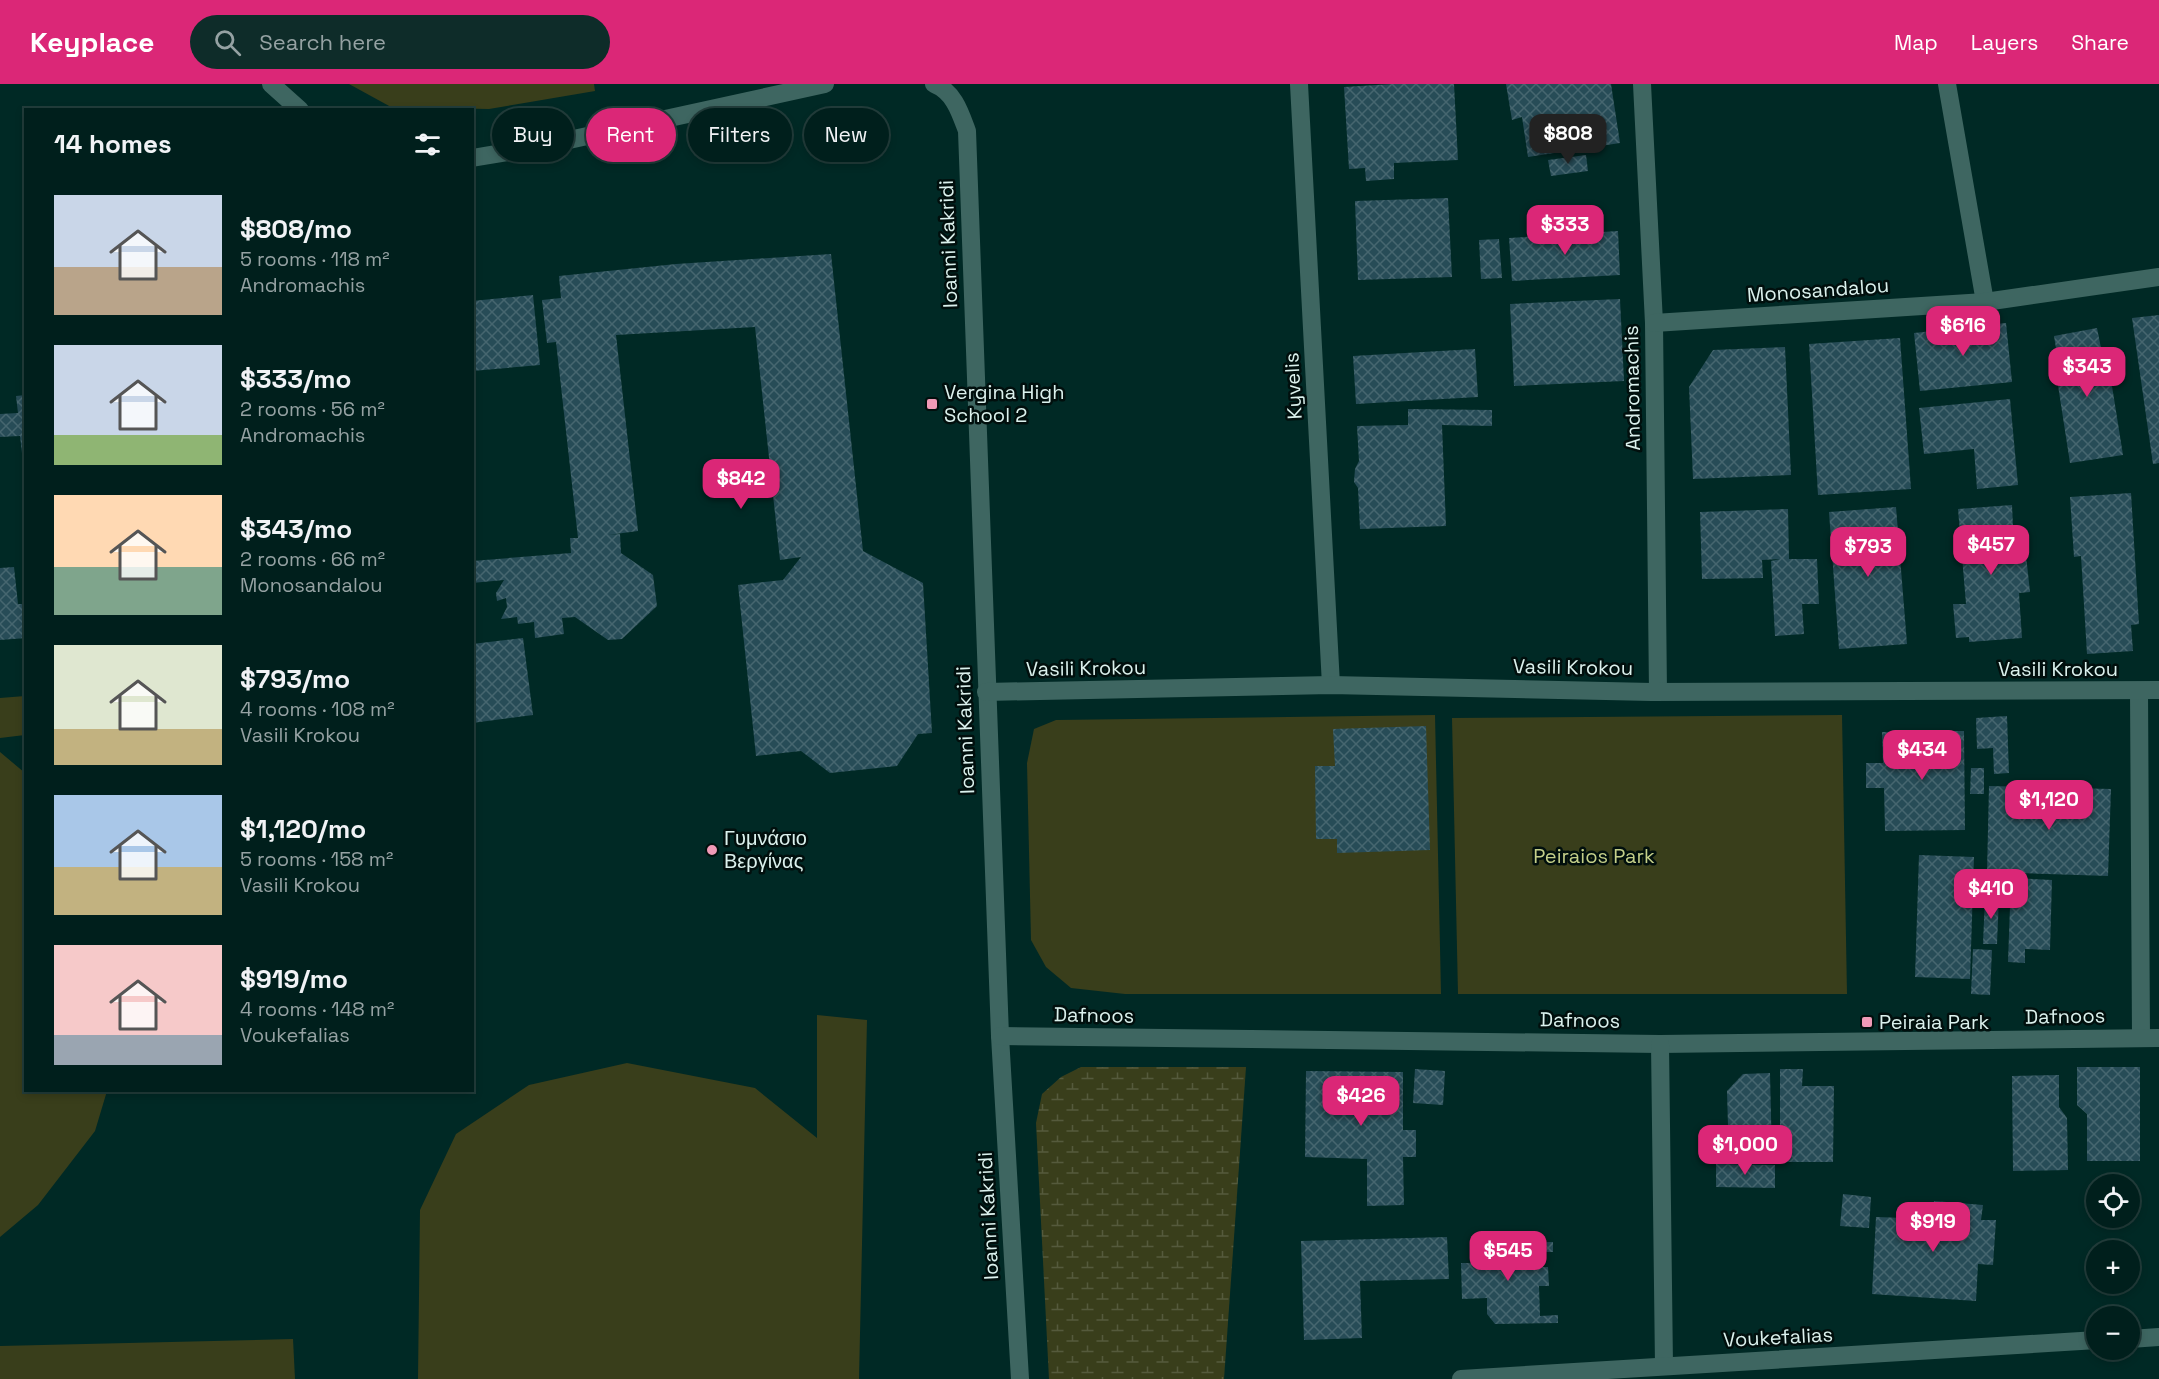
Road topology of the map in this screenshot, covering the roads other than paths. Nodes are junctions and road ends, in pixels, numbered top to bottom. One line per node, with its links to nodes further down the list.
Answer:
1 (271, 84): 7 (street)
2 (825, 84): 8 (street)
3 (1299, 84): 12 (street, Kyvelis)
4 (1642, 84): 11 (street, Andromachis)
5 (1947, 84): 10 (street)
6 (937, 85): 15 (street, Ioanni Kakridi)
7 (298, 108)
8 (474, 158)
9 (2159, 277): 10 (street, Monosandalou)
10 (1984, 302): 11 (street, Monosandalou)
11 (1654, 323): 16 (street, Andromachis)
12 (1331, 685): 15 (street, Vasili Krokou); 16 (street, Vasili Krokou)
13 (2159, 690): 14 (street, Vasili Krokou)
14 (2139, 691): 16 (street, Vasili Krokou); 18 (street)
15 (986, 692): 17 (street, Ioanni Kakridi)
16 (1658, 692)
17 (999, 1036): 19 (street, Dafnoos); 24 (street, Ioanni Kakridi)
18 (2150, 1038): 19 (street, Dafnoos)
19 (1660, 1044): 23 (street)
20 (2159, 1337): 21 (street)
21 (2140, 1338)
22 (2086, 1341): 23 (street, Voukefalias)
23 (1664, 1366): 25 (street, Voukefalias)
24 (1020, 1379)
25 (1461, 1379)

